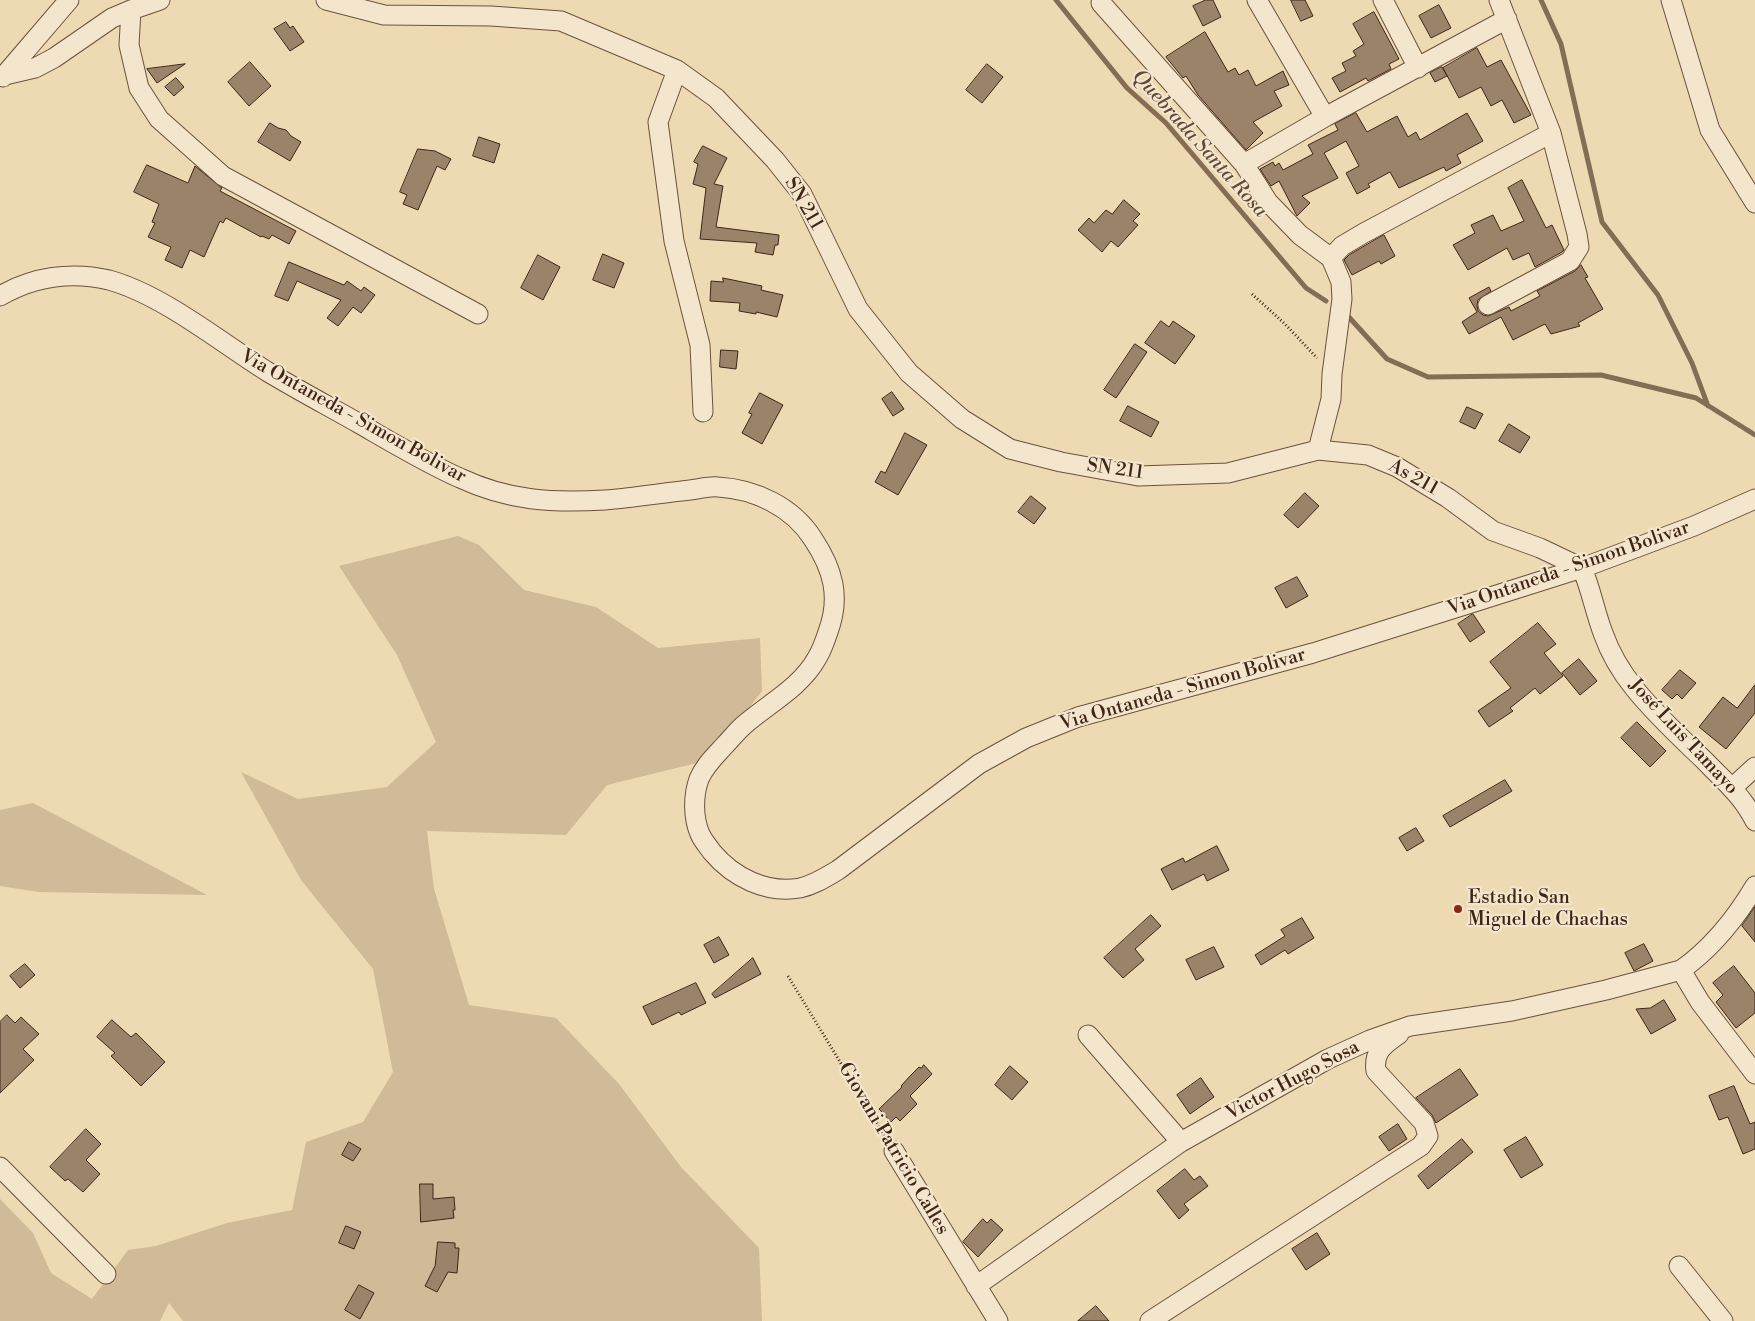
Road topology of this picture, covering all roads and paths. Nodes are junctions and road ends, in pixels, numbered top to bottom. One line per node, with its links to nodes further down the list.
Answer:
1 (69, 0): 13 (street)
2 (160, 0): 9 (street)
3 (326, 0): 12 (street, SN 211)
4 (1256, 0): 14 (street)
5 (1382, 0): 11 (street)
6 (1499, 0): 10 (street)
7 (1671, 0): 17 (street)
8 (1101, 3): 16 (street)
9 (131, 10): 13 (street); 22 (street)
10 (1507, 19): 11 (street); 15 (street)
11 (1418, 68): 14 (street)
12 (678, 70): 24 (street); 26 (street, SN 211)
13 (2, 77)
14 (1325, 117): 16 (street)
15 (1551, 133): 18 (street); 21 (street)
16 (1244, 164): 18 (street)
17 (1755, 203)
18 (1330, 258): 25 (street)
19 (1252, 294): 23 (path)
20 (0, 296): 28 (street, Via Ontaneda - Simon Bolivar)
21 (1488, 305)
22 (478, 314)
23 (1321, 362)
24 (703, 412)
25 (1318, 450): 26 (street, As 211); 28 (street, As 211)
26 (1228, 473)
27 (1755, 499): 28 (street, Via Ontaneda - Simon Bolivar)
28 (1582, 568): 30 (street, José Luis Tamayo)
29 (1755, 767): 30 (street)
30 (1732, 788): 31 (street, José Luis Tamayo)
31 (1755, 821)
32 (1755, 886): 33 (street)
33 (1681, 970): 35 (street, Victor Hugo Sosa); 37 (street)
34 (788, 976): 39 (path, Giovani Patricio Calles)
35 (1410, 1026): 38 (street, Victor Hugo Sosa); 45 (street)
36 (1088, 1035): 38 (street)
37 (1755, 1074)
38 (1182, 1142): 43 (street, Victor Hugo Sosa)
39 (894, 1151): 43 (street, Giovani Patricio Calles)
40 (0, 1167): 42 (street)
41 (1679, 1266): 46 (street)
42 (106, 1274)
43 (976, 1286): 44 (street, Giovani Patricio Calles)
44 (998, 1321)
45 (1150, 1321)
46 (1723, 1321)

